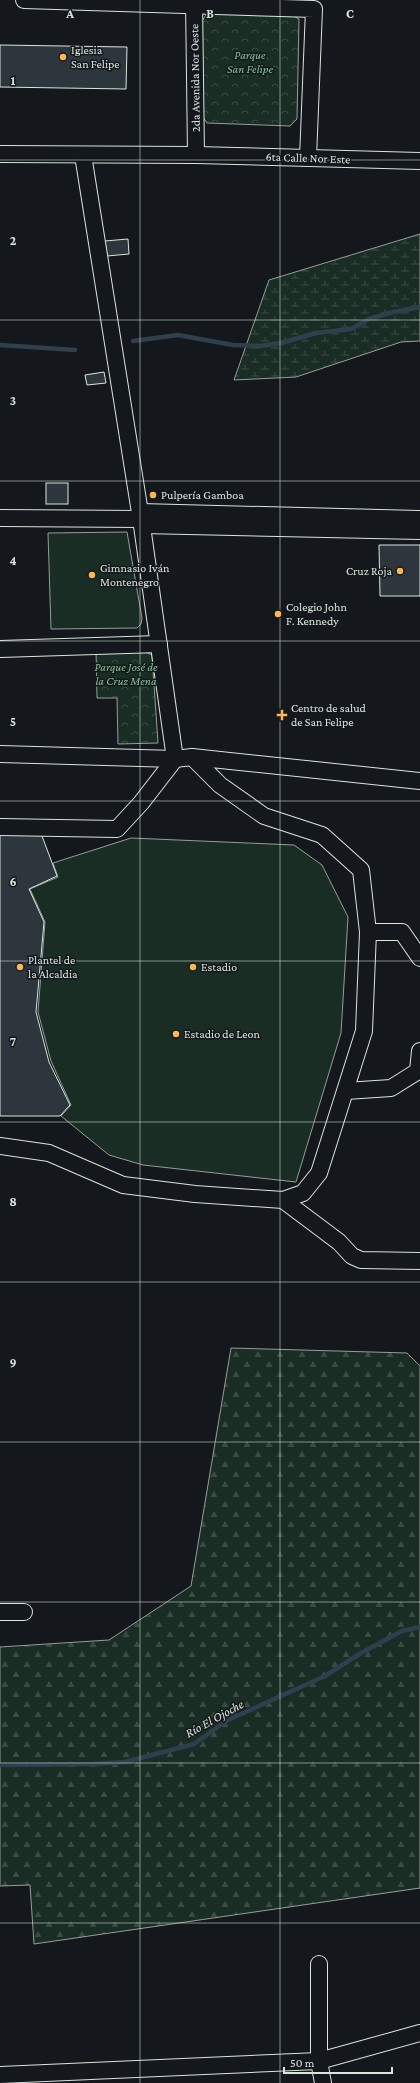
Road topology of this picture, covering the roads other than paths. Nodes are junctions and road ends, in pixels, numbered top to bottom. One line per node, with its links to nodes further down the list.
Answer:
1 (24, 0): 2 (street)
2 (194, 2): 5 (street, 2da Avenida Nor Oeste); 6 (street)
3 (0, 154): 4 (street)
4 (83, 155): 5 (street, 6ta Calle Nor Este); 9 (street)
5 (196, 155): 6 (street, 6ta Calle Nor Este)
6 (308, 158): 7 (street, 6ta Calle Nor Este)
7 (420, 161)
8 (0, 518): 9 (street)
9 (141, 519): 10 (street); 11 (street); 12 (street)
10 (420, 519)
11 (420, 532)
12 (159, 644): 13 (street); 16 (street)
13 (0, 649)
14 (0, 754): 16 (street)
15 (192, 757): 16 (street); 17 (street); 19 (street)
16 (175, 759): 18 (street)
17 (420, 781)
18 (0, 827)
19 (368, 932): 20 (street); 22 (street)
20 (420, 958)
21 (420, 1051): 22 (street)
22 (346, 1091): 24 (street)
23 (0, 1146): 24 (street)
24 (283, 1200): 25 (street)
25 (420, 1261)
26 (0, 1612): 27 (street)
27 (24, 1612)
28 (319, 1964): 30 (street)
29 (420, 2033): 30 (street)
30 (319, 2061): 31 (street); 32 (street)
31 (0, 2075)
32 (323, 2083)

